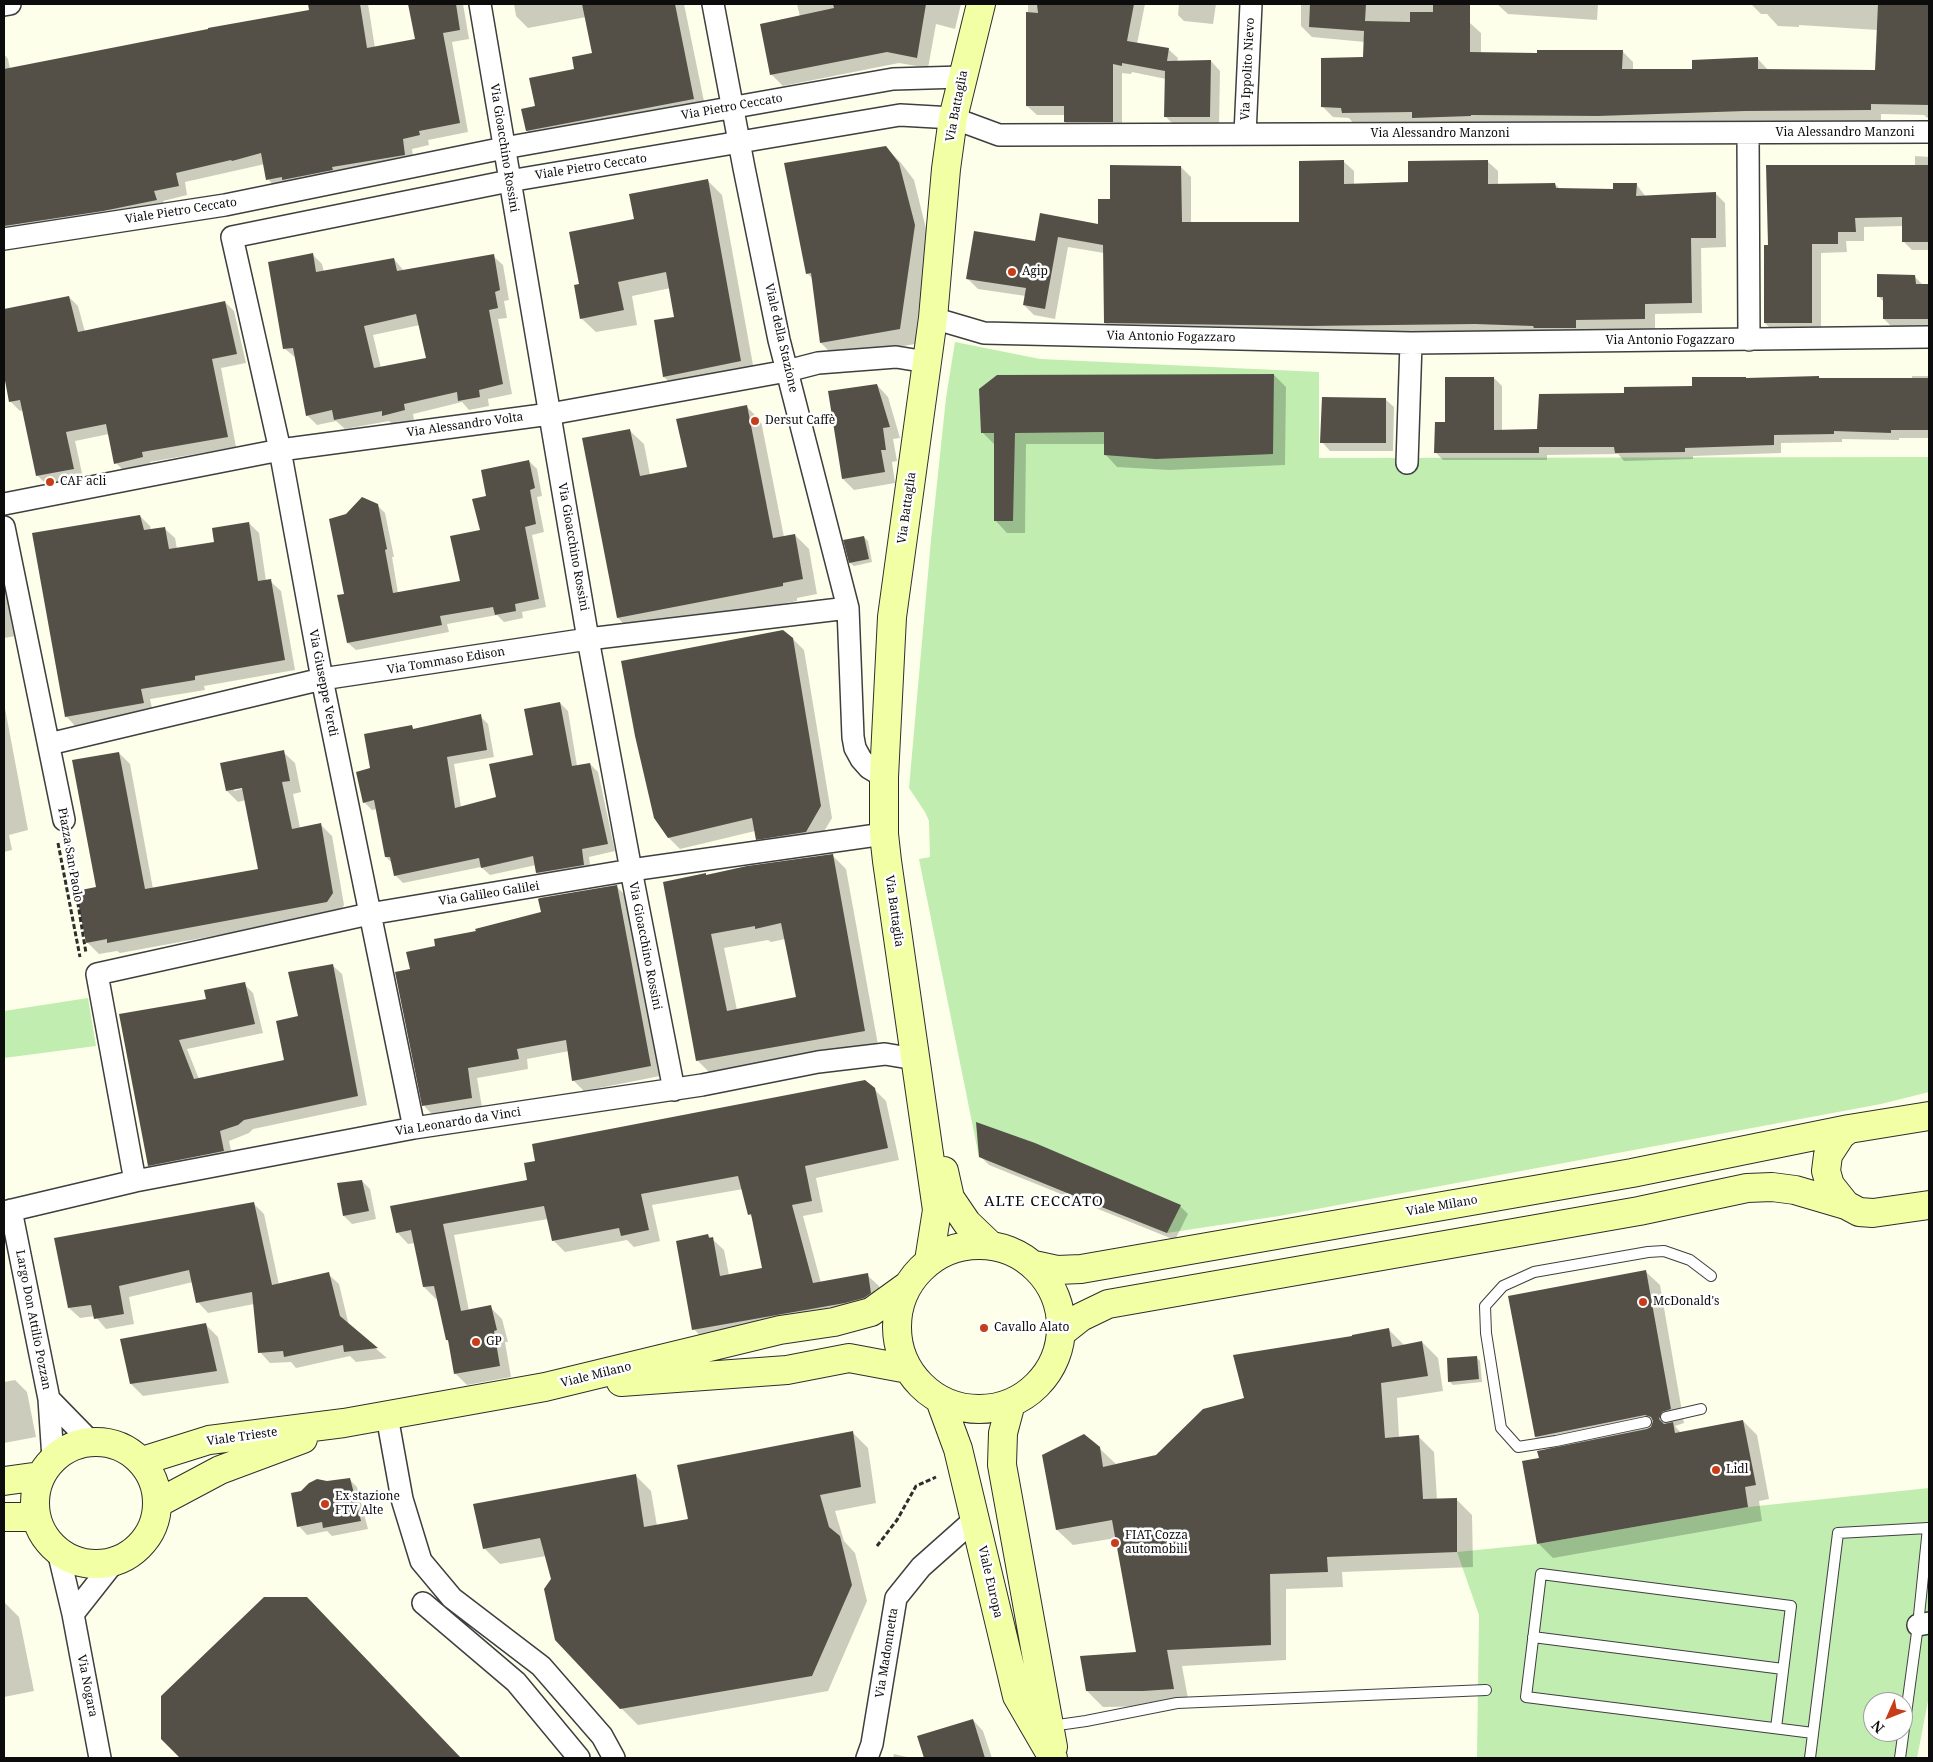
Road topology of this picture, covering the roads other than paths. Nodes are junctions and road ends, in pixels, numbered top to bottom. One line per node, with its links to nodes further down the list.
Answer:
1 (10, 4): 6 (street)
2 (480, 4): 14 (street, Via Gioacchino Rossini)
3 (714, 4): 8 (street, Viale della Stazione)
4 (982, 4): 7 (main road, Via Battaglia)
5 (1251, 4): 11 (street, Via Ippolito Nievo)
6 (4, 5)
7 (962, 77): 8 (street, Via Pietro Ceccato); 9 (main road, Via Battaglia)
8 (733, 107): 13 (street, Viale della Stazione); 14 (street, Via Pietro Ceccato)
9 (953, 118): 11 (street, Via Alessandro Manzoni); 13 (street, Viale Pietro Ceccato); 18 (main road, Via Battaglia)
10 (1929, 132): 12 (street, Via Alessandro Manzoni)
11 (1245, 134): 12 (street, Via Alessandro Manzoni)
12 (1748, 134): 20 (street)
13 (739, 143): 15 (street, Viale Pietro Ceccato); 23 (street, Viale della Stazione)
14 (504, 148): 15 (street, Via Gioacchino Rossini); 17 (street, Viale Pietro Ceccato)
15 (509, 181): 16 (street, Viale Pietro Ceccato); 24 (street, Via Gioacchino Rossini)
16 (232, 237): 25 (street, Via Giuseppe Verdi)
17 (4, 239)
18 (933, 318): 21 (street, Via Antonio Fogazzaro); 22 (main road, Via Battaglia)
19 (1929, 337): 20 (street, Via Antonio Fogazzaro)
20 (1749, 340): 21 (street, Via Antonio Fogazzaro)
21 (1411, 343): 26 (street)
22 (927, 362): 23 (street, Via Alessandro Volta); 33 (main road, Via Battaglia)
23 (787, 371): 24 (street, Via Alessandro Volta); 29 (street, Viale della Stazione)
24 (550, 414): 25 (street, Via Alessandro Volta); 30 (street, Via Gioacchino Rossini)
25 (280, 450): 27 (street, Via Alessandro Volta); 31 (street, Via Giuseppe Verdi)
26 (1407, 463)
27 (4, 504)
28 (4, 527): 32 (street, Piazza San Paolo)
29 (848, 608): 30 (street, Via Tommaso Edison); 33 (street, Viale della Stazione)
30 (588, 639): 31 (street, Via Tommaso Edison); 36 (street, Via Gioacchino Rossini)
31 (322, 679): 32 (street, Via Tommaso Edison); 37 (street, Via Giuseppe Verdi)
32 (49, 744): 34 (street, Piazza San Paolo)
33 (884, 777): 35 (main road, Via Battaglia)
34 (64, 820)
35 (884, 834): 36 (street, Via Galileo Galilei); 38 (main road, Via Battaglia)
36 (631, 870): 37 (street, Via Galileo Galilei); 40 (street, Via Gioacchino Rossini)
37 (369, 914): 42 (street, Via Giuseppe Verdi); 44 (street, Via Galileo Galilei)
38 (909, 1016): 39 (main road, Via Battaglia); 48 (main road, Via Battaglia)
39 (915, 1058): 40 (street, Via Leonardo da Vinci); 49 (main road, Via Battaglia)
40 (674, 1090): 42 (street, Via Leonardo da Vinci)
41 (1929, 1116): 43 (main road, Viale Milano)
42 (414, 1128): 44 (street, Via Leonardo da Vinci)
43 (1849, 1129): 45 (main road); 50 (main road, Viale Milano)
44 (135, 1182): 47 (street, Via Leonardo da Vinci)
45 (1846, 1205): 46 (main road); 53 (main road)
46 (1929, 1205)
47 (7, 1211): 56 (street, Largo Don Attilio Pozzan)
48 (989, 1244): 49 (main road, Viale Milano); 50 (main road, Viale Milano)
49 (929, 1261): 52 (main road, Viale Milano)
50 (1034, 1265): 53 (main road, Viale Milano)
51 (1711, 1276): 62 (lane)
52 (907, 1286): 54 (main road, Viale Milano); 55 (main road, Viale Milano)
53 (1062, 1332): 58 (main road, Viale Milano)
54 (908, 1369): 55 (main road, Viale Milano); 57 (main road, Viale Milano)
55 (545, 1387): 60 (main road, Viale Trieste)
56 (49, 1399): 64 (street, Largo Don Attilio Pozzan); 66 (street, Largo Don Attilio Pozzan)
57 (940, 1400): 58 (main road, Viale Milano); 71 (main road, Viale Europa)
58 (1010, 1403): 80 (main road, Viale Europa)
59 (1701, 1409): 61 (lane)
60 (387, 1416): 63 (main road, Viale Trieste); 85 (street)
61 (1666, 1417)
62 (1646, 1422)
63 (344, 1423): 65 (main road, Viale Trieste); 68 (main road, Viale Trieste)
64 (90, 1441): 65 (main road); 66 (main road)
65 (142, 1461): 68 (main road)
66 (46, 1467): 67 (main road); 70 (main road)
67 (4, 1481)
68 (158, 1503): 73 (main road)
69 (4, 1517): 70 (main road)
70 (36, 1517): 72 (main road)
71 (975, 1519): 86 (street, Via Madonnetta); 87 (main road, Viale Europa)
72 (58, 1551): 73 (main road); 75 (street, Via Nogara)
73 (114, 1562): 75 (street)
74 (423, 1604): 84 (street)
75 (73, 1614): 83 (street, Via Nogara)
76 (1924, 1624): 82 (lane); 89 (lane)
77 (1533, 1637): 78 (lane); 78 (lane); 81 (lane)
78 (1783, 1670): 81 (lane)
79 (1486, 1690): 80 (lane)
80 (1050, 1726): 87 (main road, Viale Europa)
81 (1776, 1728): 82 (lane)
82 (1813, 1733): 88 (lane)
83 (100, 1758)
84 (579, 1758)
85 (614, 1758)
86 (867, 1758)
87 (1054, 1758)
88 (1810, 1758)
89 (1900, 1758)

